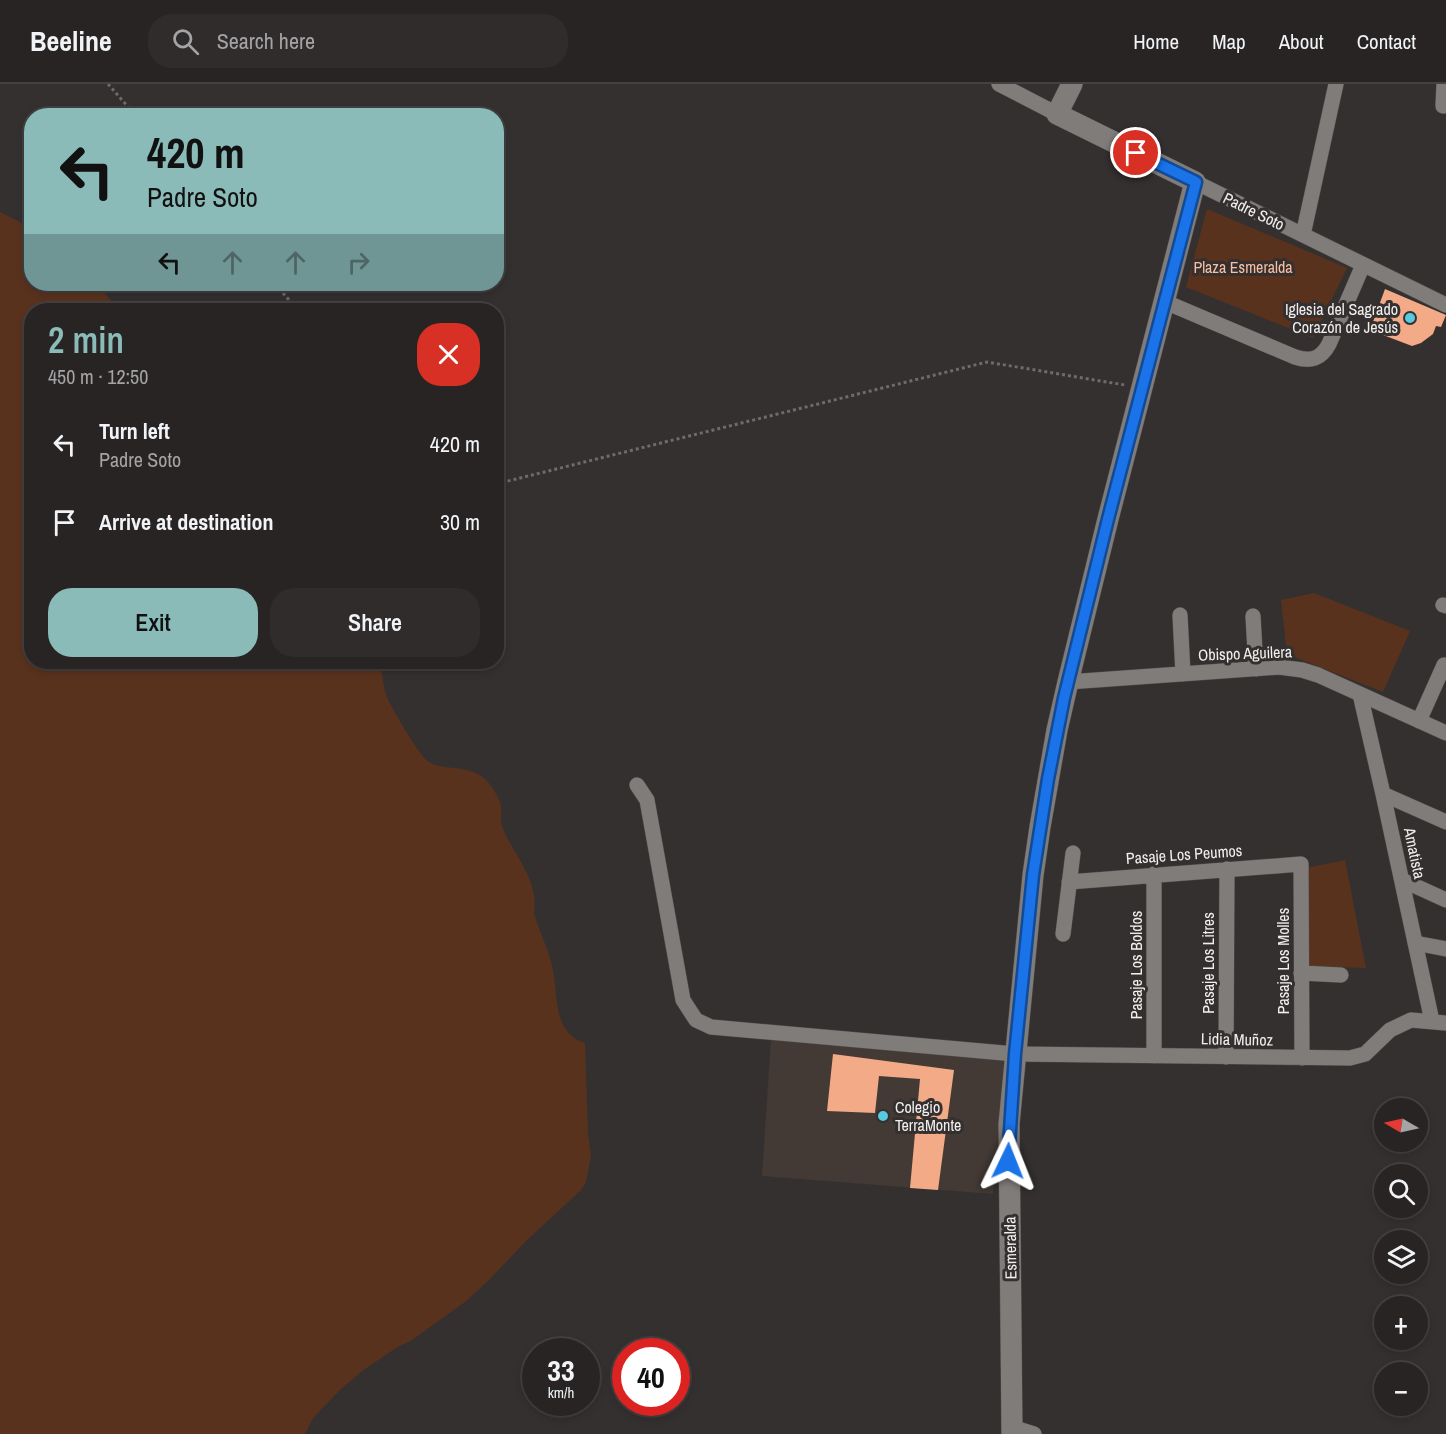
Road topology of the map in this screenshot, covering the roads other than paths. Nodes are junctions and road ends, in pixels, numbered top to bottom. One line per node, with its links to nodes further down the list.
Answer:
1 (999, 84): 6 (street, Padre Soto)
2 (1072, 84): 6 (street)
3 (1336, 84): 8 (street)
4 (1444, 84): 5 (street)
5 (1443, 106)
6 (1057, 114): 7 (street, Padre Soto)
7 (1196, 182): 8 (street, Padre Soto); 10 (street, Esmeralda)
8 (1303, 235): 9 (street, Padre Soto)
9 (1363, 265): 10 (street); 11 (street, Padre Soto)
10 (1163, 301): 17 (street, Esmeralda)
11 (1446, 305)
12 (1180, 615): 16 (street)
13 (1253, 616): 15 (street)
14 (1444, 665): 19 (street)
15 (1256, 669): 16 (street, Obispo Aguilera); 18 (street, Obispo Aguilera)
16 (1183, 674): 17 (street, Obispo Aguilera)
17 (1068, 682): 37 (street, Esmeralda)
18 (1360, 694): 19 (street, Obispo Aguilera); 22 (street, Amatista)
19 (1419, 721): 20 (street, Obispo Aguilera)
20 (1446, 733)
21 (637, 785): 37 (street, Lidia Muñoz)
22 (1383, 794): 23 (street); 28 (street, Amatista)
23 (1446, 822)
24 (1073, 853): 29 (street)
25 (1301, 864): 26 (street, Pasaje Los Peumos); 34 (street, Pasaje Los Molles)
26 (1227, 869): 27 (street, Pasaje Los Peumos); 39 (street, Pasaje Los Litres)
27 (1154, 874): 29 (street, Pasaje Los Peumos); 38 (street, Pasaje Los Boldos)
28 (1402, 880): 30 (street); 32 (street, Amatista)
29 (1069, 882): 31 (street)
30 (1446, 900)
31 (1063, 934)
32 (1415, 943): 33 (street); 36 (street, Amatista)
33 (1446, 949)
34 (1301, 973): 35 (street); 40 (street, Pasaje Los Molles)
35 (1341, 975)
36 (1439, 1022): 40 (street, Lidia Muñoz)
37 (1015, 1054): 38 (street, Lidia Muñoz); 41 (street, Esmeralda)
38 (1154, 1056): 39 (street, Lidia Muñoz)
39 (1226, 1057): 40 (street, Lidia Muñoz)
40 (1302, 1058)
41 (1012, 1430): 42 (street)
42 (1034, 1434)

